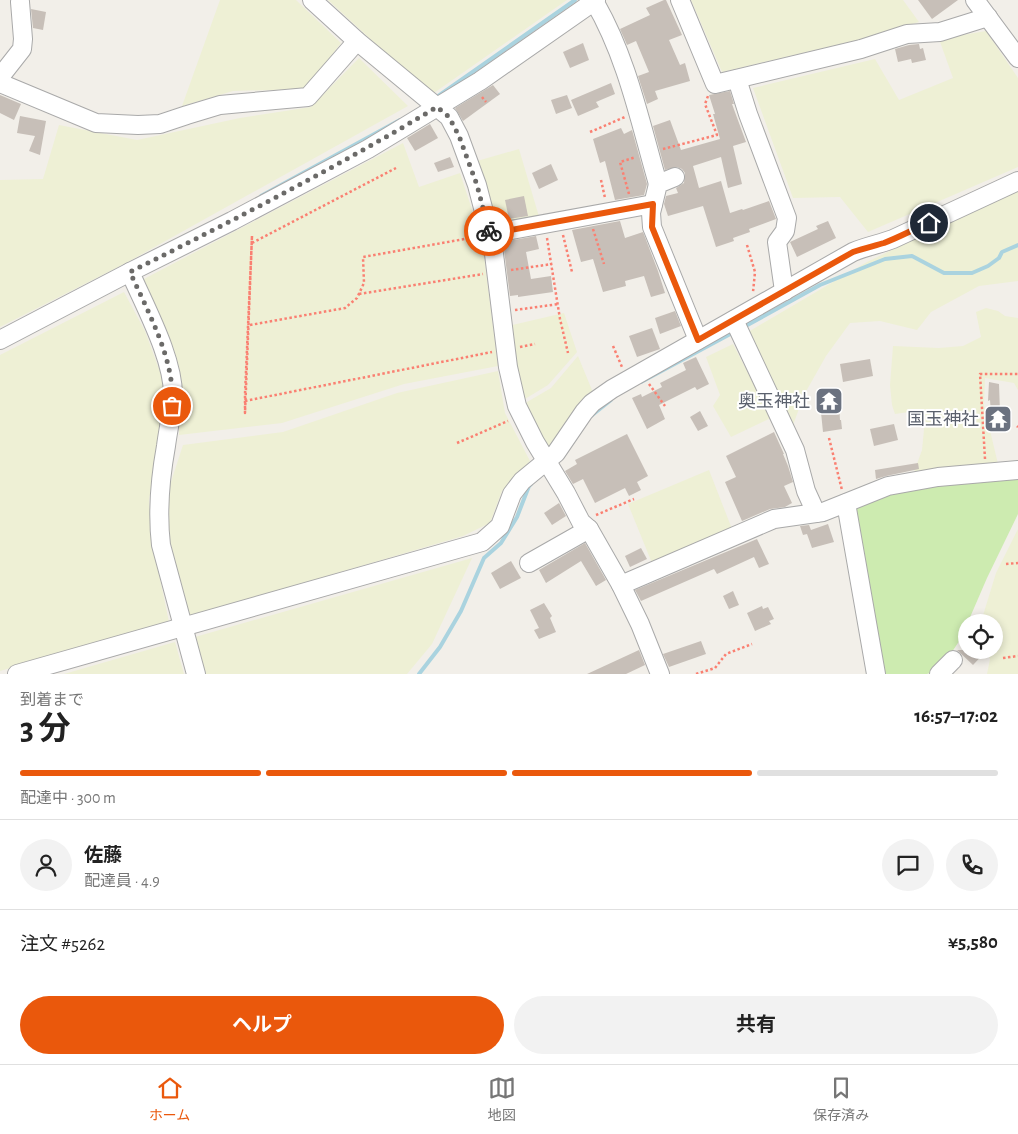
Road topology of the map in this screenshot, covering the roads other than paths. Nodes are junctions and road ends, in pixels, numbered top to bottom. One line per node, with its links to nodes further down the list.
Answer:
1 (312, 0): 7 (street)
2 (680, 0): 10 (street)
3 (975, 0): 6 (street)
4 (595, 1): 12 (street); 15 (street)
5 (20, 2): 9 (street)
6 (988, 17): 8 (street); 10 (street)
7 (357, 41): 11 (street); 12 (street)
8 (1018, 58)
9 (0, 77)
10 (737, 79): 19 (street)
11 (0, 83)
12 (437, 107): 17 (street); 18 (street)
13 (676, 177): 15 (street)
14 (1018, 181): 19 (street)
15 (658, 184): 16 (street)
16 (653, 204): 17 (street); 22 (street)
17 (489, 234): 23 (street)
18 (130, 272): 21 (street); 30 (street)
19 (785, 290): 20 (street)
20 (734, 320): 22 (street); 26 (street)
21 (0, 340)
22 (698, 340): 23 (street)
23 (546, 462): 27 (street); 30 (street)
24 (1018, 470): 25 (street)
25 (846, 503): 26 (street); 35 (street)
26 (816, 513): 29 (street)
27 (585, 525): 28 (street); 29 (street)
28 (529, 563)
29 (621, 585): 34 (street)
30 (182, 627): 32 (street); 33 (street)
31 (953, 660): 36 (street)
32 (17, 674)
33 (196, 674)
34 (660, 674)
35 (876, 674)
36 (939, 674)

